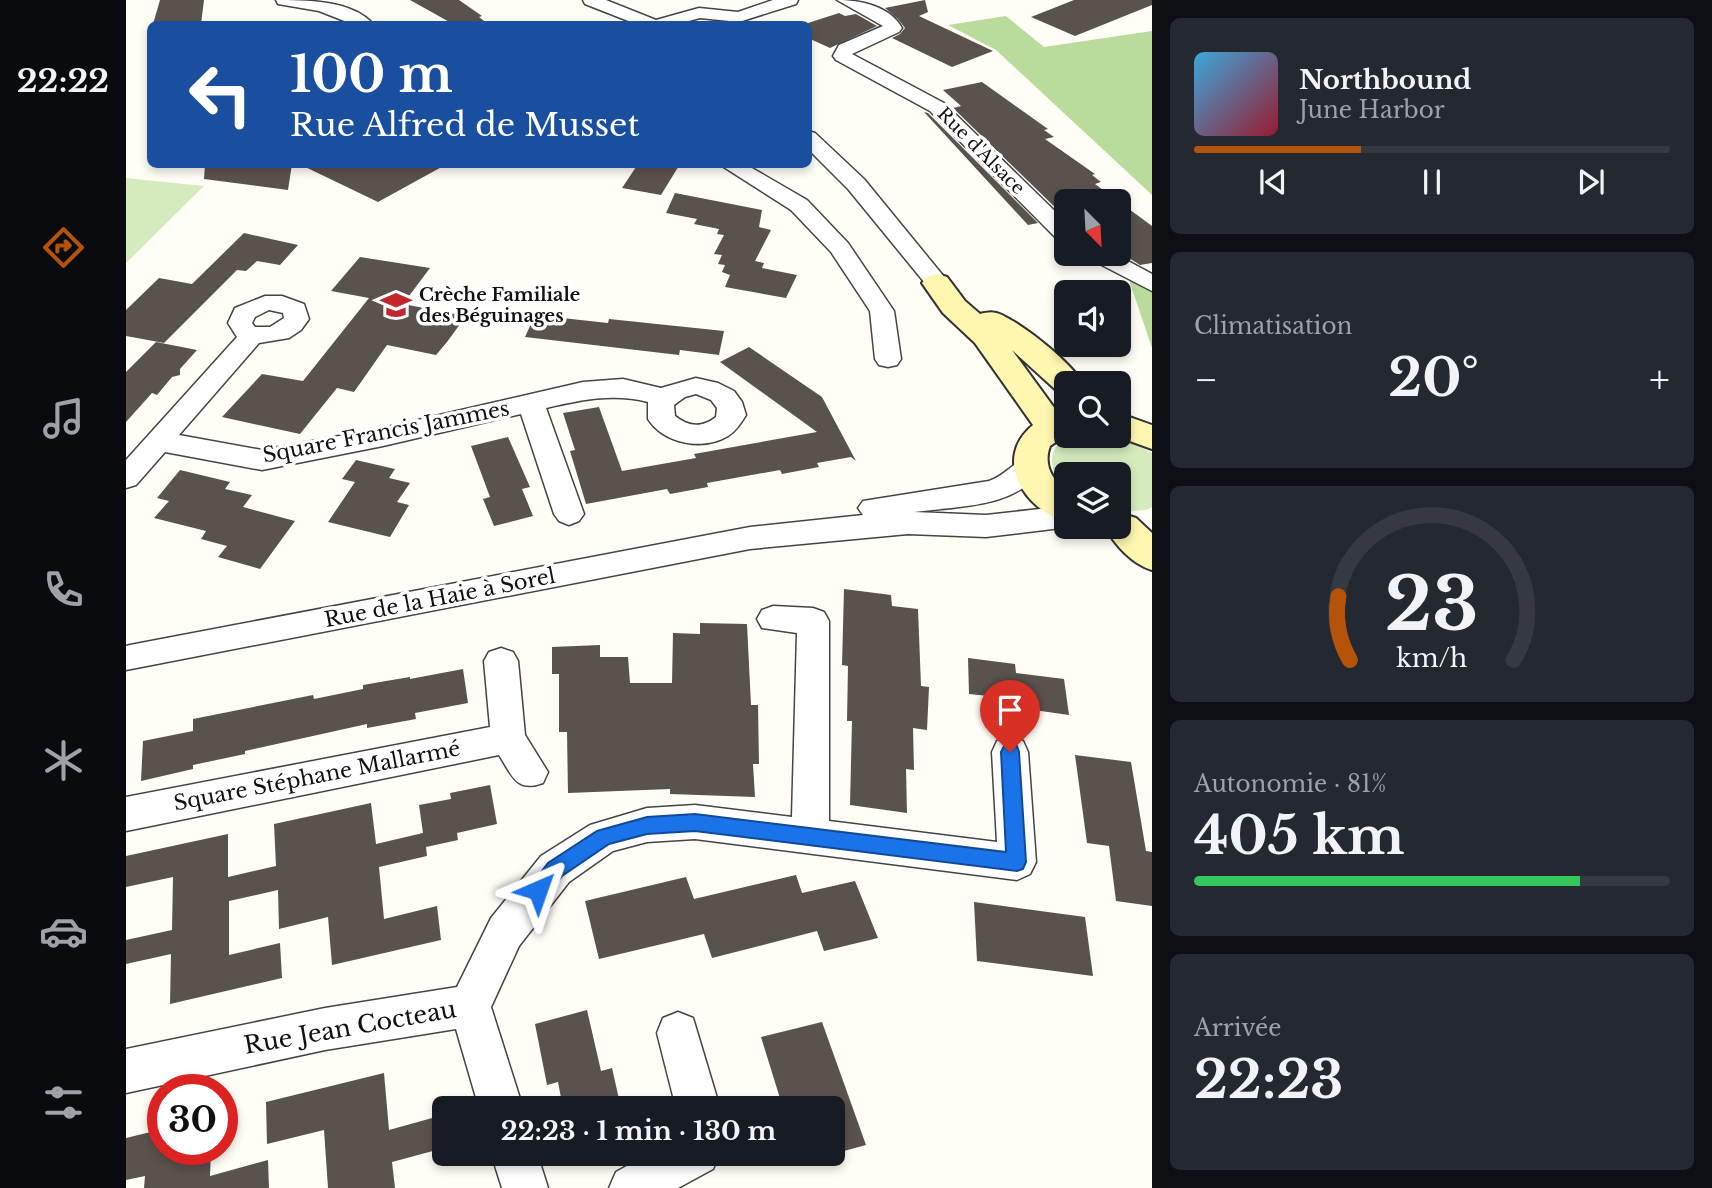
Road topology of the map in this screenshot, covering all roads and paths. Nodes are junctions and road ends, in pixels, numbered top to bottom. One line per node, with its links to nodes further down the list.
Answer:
1 (284, 0): 5 (street)
2 (591, 0): 6 (street)
3 (790, 0): 8 (street)
4 (845, 0): 11 (street, Rue d'Alsace)
5 (358, 21)
6 (643, 21)
7 (671, 21): 8 (street)
8 (740, 21)
9 (812, 141): 13 (street)
10 (736, 168): 16 (street)
11 (1054, 223)
12 (1120, 266): 14 (street)
13 (937, 283): 17 (street); 20 (street)
14 (1152, 284)
15 (252, 335): 24 (street)
16 (888, 359)
17 (1054, 371)
18 (664, 397): 19 (street, Square Francis Jammes)
19 (531, 403): 24 (street, Square Francis Jammes); 28 (street, Square Francis Jammes)
20 (1054, 420)
21 (1054, 428): 25 (street)
22 (1131, 429): 23 (street)
23 (1152, 438)
24 (158, 441): 26 (street)
25 (1029, 467): 27 (street); 31 (street, Rue de la Haie à Sorel)
26 (126, 478)
27 (1054, 500)
28 (569, 514)
29 (1054, 518): 31 (street, Rue de la Haie à Sorel)
30 (1131, 526): 32 (street)
31 (750, 538): 34 (street, Rue de la Haie à Sorel)
32 (1152, 556)
33 (773, 619): 40 (street)
34 (127, 659)
35 (501, 661): 36 (street)
36 (508, 738): 38 (street); 39 (street, Square Stéphane Mallarmé)
37 (1010, 752): 40 (street)
38 (530, 772)
39 (126, 814)
40 (810, 836): 41 (street)
41 (470, 1006): 43 (street, Rue Jean Cocteau); 44 (street, Rue Jean Cocteau)
42 (678, 1033): 45 (street)
43 (126, 1071)
44 (497, 1096)
45 (695, 1096)
46 (518, 1166): 48 (street)
47 (673, 1166): 49 (street)
48 (525, 1188)
49 (632, 1188)

